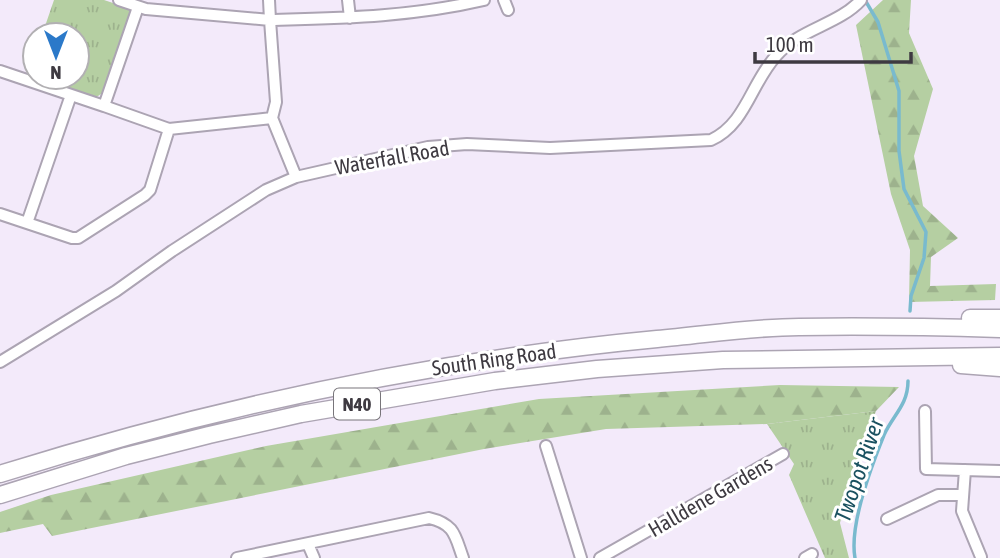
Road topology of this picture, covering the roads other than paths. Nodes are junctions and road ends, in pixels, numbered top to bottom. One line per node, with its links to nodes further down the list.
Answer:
1 (119, 0): 6 (street)
2 (269, 0): 8 (street)
3 (348, 0): 7 (street)
4 (484, 0): 7 (street)
5 (860, 1): 14 (street, Waterfall Road)
6 (138, 7): 8 (street); 11 (street)
7 (350, 18): 8 (street)
8 (270, 20): 12 (street)
9 (0, 71): 10 (street)
10 (71, 95): 11 (street); 16 (street)
11 (104, 106): 13 (street)
12 (272, 118): 13 (street); 14 (street)
13 (169, 129): 16 (street)
14 (296, 177): 22 (street, Waterfall Road)
15 (0, 214): 16 (street)
16 (27, 223)
17 (1000, 318): 18 (highway)
18 (797, 327): 19 (highway, South Ring Road / N40); 29 (highway, South Ring Road / N40)
19 (1000, 329)
20 (1000, 356): 21 (highway, South Ring Road / N40)
21 (864, 358): 23 (highway); 30 (highway, South Ring Road / N40)
22 (0, 362)
23 (1000, 368)
24 (925, 411): 27 (street)
25 (546, 446): 38 (street)
26 (783, 454): 39 (street, Halldene Gardens)
27 (965, 470): 28 (street); 31 (street)
28 (1000, 471)
29 (0, 474)
30 (0, 495)
31 (963, 495): 32 (street); 34 (street)
32 (887, 519)
33 (308, 544): 35 (street); 36 (street); 37 (street)
34 (981, 557)
35 (237, 558)
36 (314, 558)
37 (463, 558)
38 (581, 558)
39 (600, 558)

